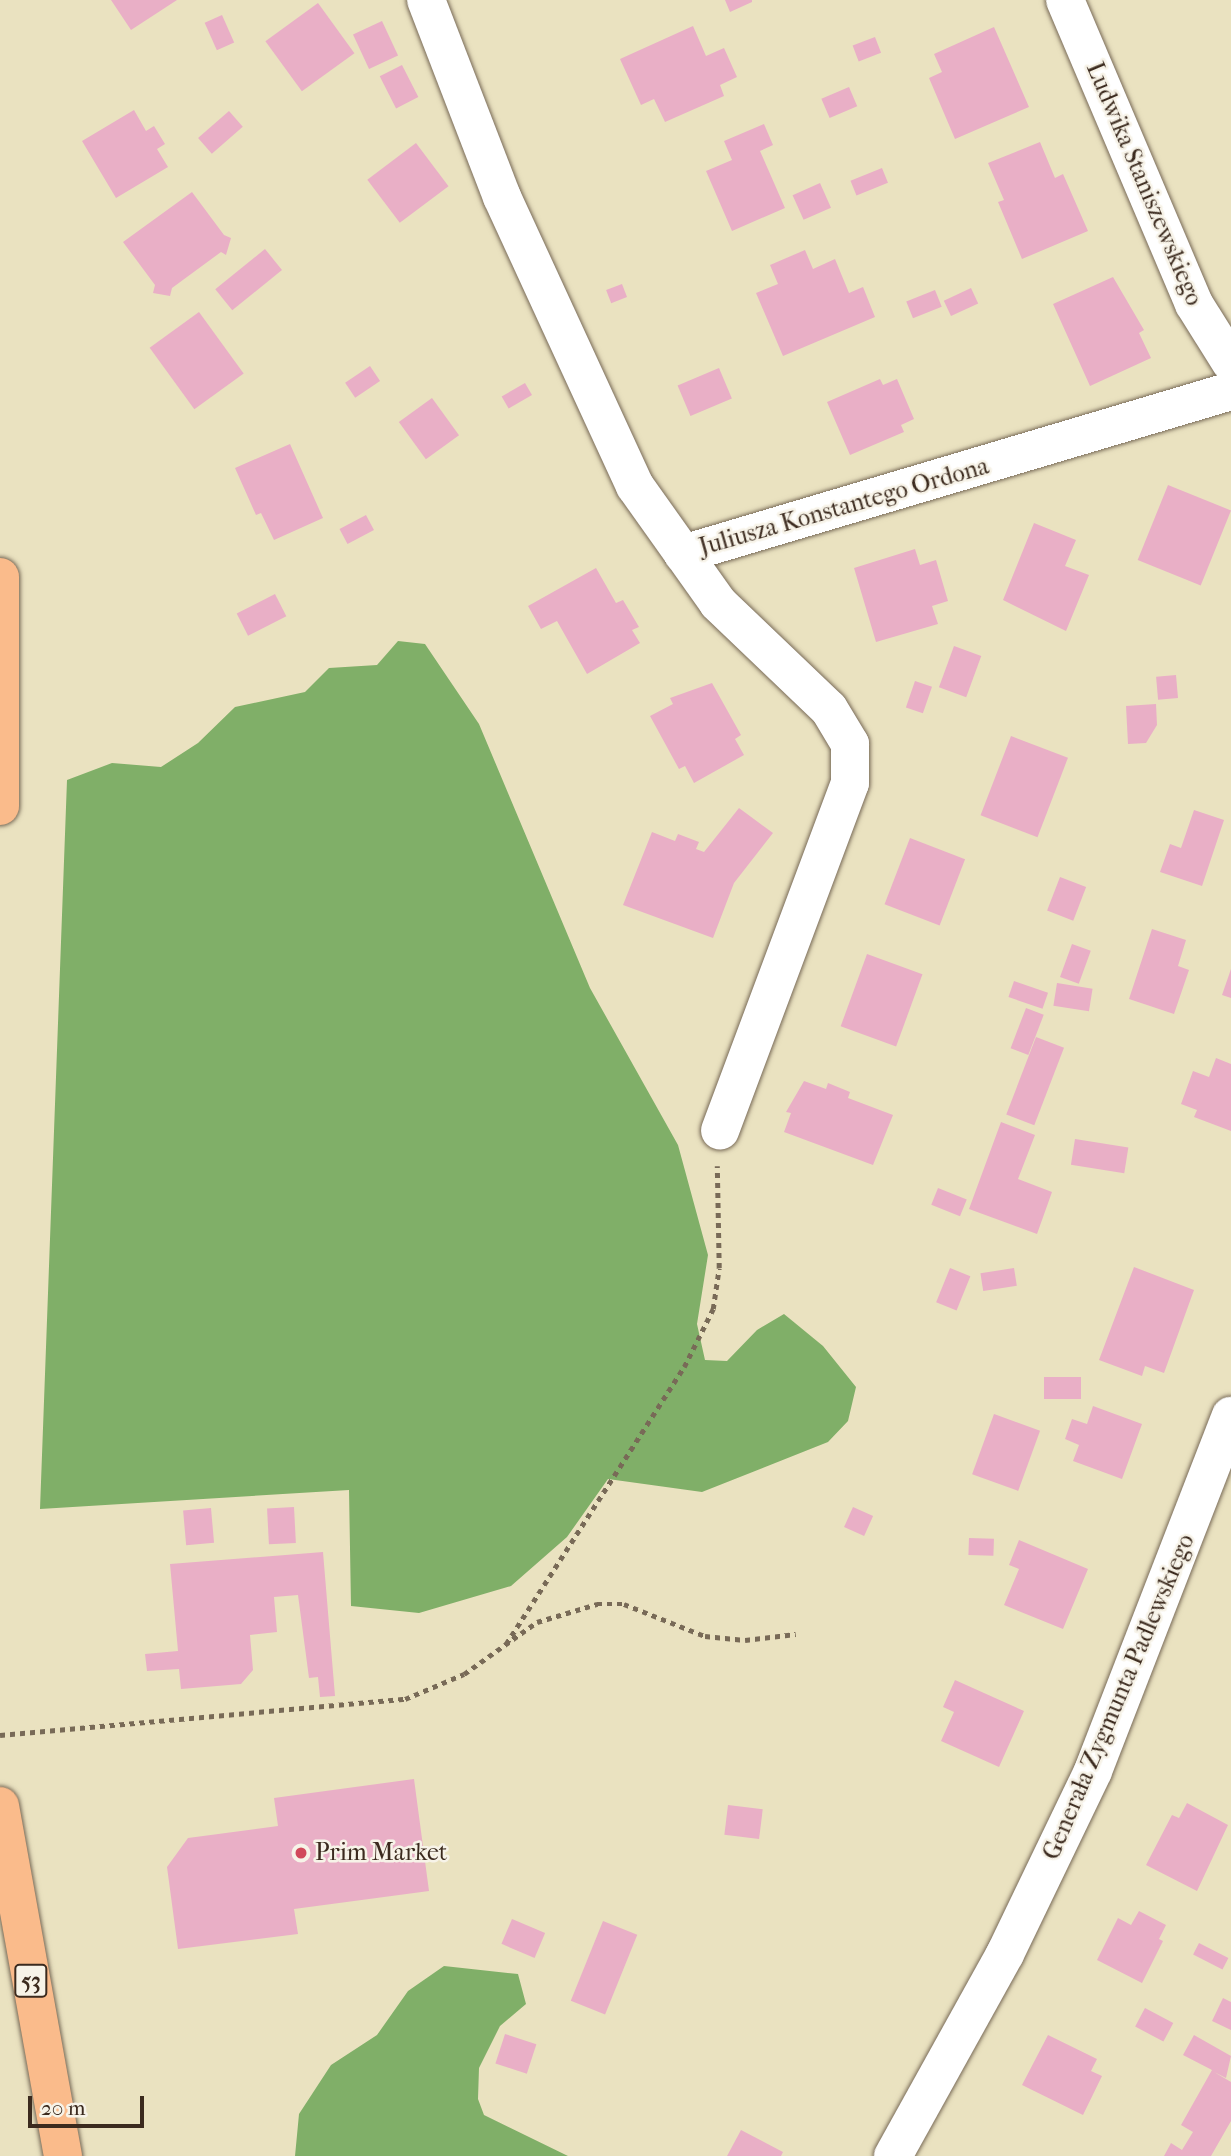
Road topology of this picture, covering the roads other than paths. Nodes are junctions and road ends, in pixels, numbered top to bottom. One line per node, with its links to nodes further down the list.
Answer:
1 (425, 0): 5 (street, Juliusza Konstantego Ordona)
2 (1065, 0): 3 (street, Ludwika Staniszewskiego)
3 (1231, 363)
4 (1231, 391): 5 (street, Juliusza Konstantego Ordona)
5 (682, 554): 8 (street)
6 (0, 577): 7 (main road)
7 (0, 806)
8 (720, 1131)
9 (1231, 1416): 12 (street, Generała Zygmunta Padlewskiego)
10 (0, 1806): 11 (main road, 53)
11 (62, 2156)
12 (893, 2156)

